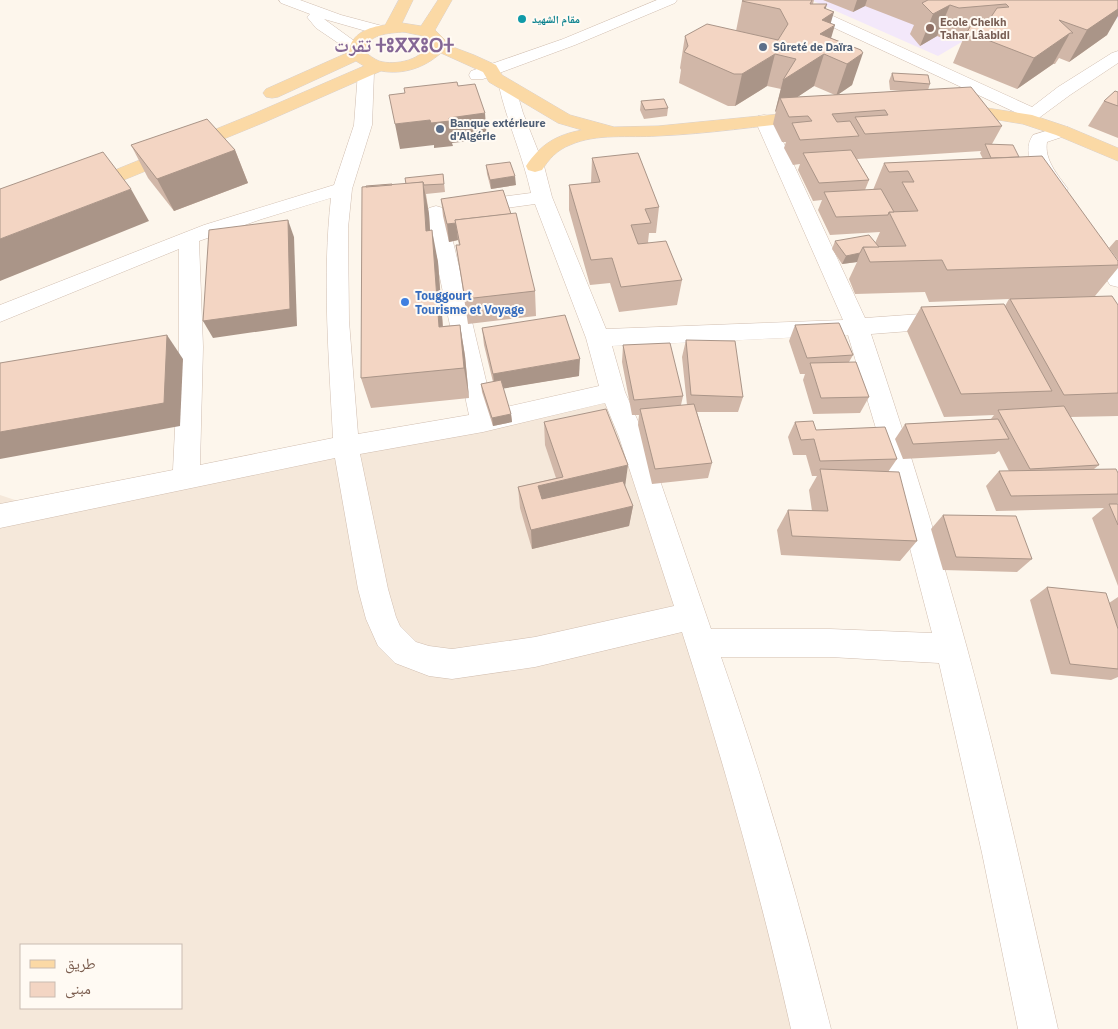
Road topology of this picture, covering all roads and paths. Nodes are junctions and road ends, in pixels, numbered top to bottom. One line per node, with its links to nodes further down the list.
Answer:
1 (286, 0): 6 (street)
2 (406, 0): 7 (main road)
3 (444, 0): 8 (main road)
4 (670, 0): 13 (street)
5 (787, 0): 17 (street)
6 (310, 10): 7 (street); 10 (street)
7 (385, 29): 8 (main road); 10 (main road)
8 (426, 31): 9 (main road)
9 (438, 48): 12 (main road); 13 (main road)
10 (364, 60): 12 (main road); 14 (main road); 23 (street); 24 (main road)
11 (1114, 62): 17 (street)
12 (419, 63): 13 (main road)
13 (492, 77): 20 (main road); 22 (street)
14 (258, 98)
15 (940, 106): 17 (main road)
16 (831, 114): 18 (main road)
17 (1030, 116): 19 (main road)
18 (764, 120): 20 (main road); 32 (street)
19 (1062, 131): 21 (main road); 26 (street)
20 (614, 132): 22 (main road)
21 (1118, 155)
22 (535, 166): 25 (street)
23 (342, 189): 28 (street); 36 (street)
24 (70, 194)
25 (542, 197): 33 (street); 35 (street)
26 (1066, 201)
27 (1082, 225): 29 (street)
28 (189, 238): 30 (street); 37 (street)
29 (1118, 280)
30 (0, 314)
31 (973, 318): 32 (street)
32 (857, 327): 33 (street); 40 (street)
33 (598, 338): 34 (street)
34 (613, 392): 35 (street); 39 (street)
35 (483, 422): 36 (street)
36 (346, 446): 37 (street); 39 (street)
37 (186, 478): 38 (street)
38 (0, 516)
39 (696, 630): 40 (street); 41 (street)
40 (952, 650): 42 (street)
41 (811, 1029)
42 (1038, 1029)

